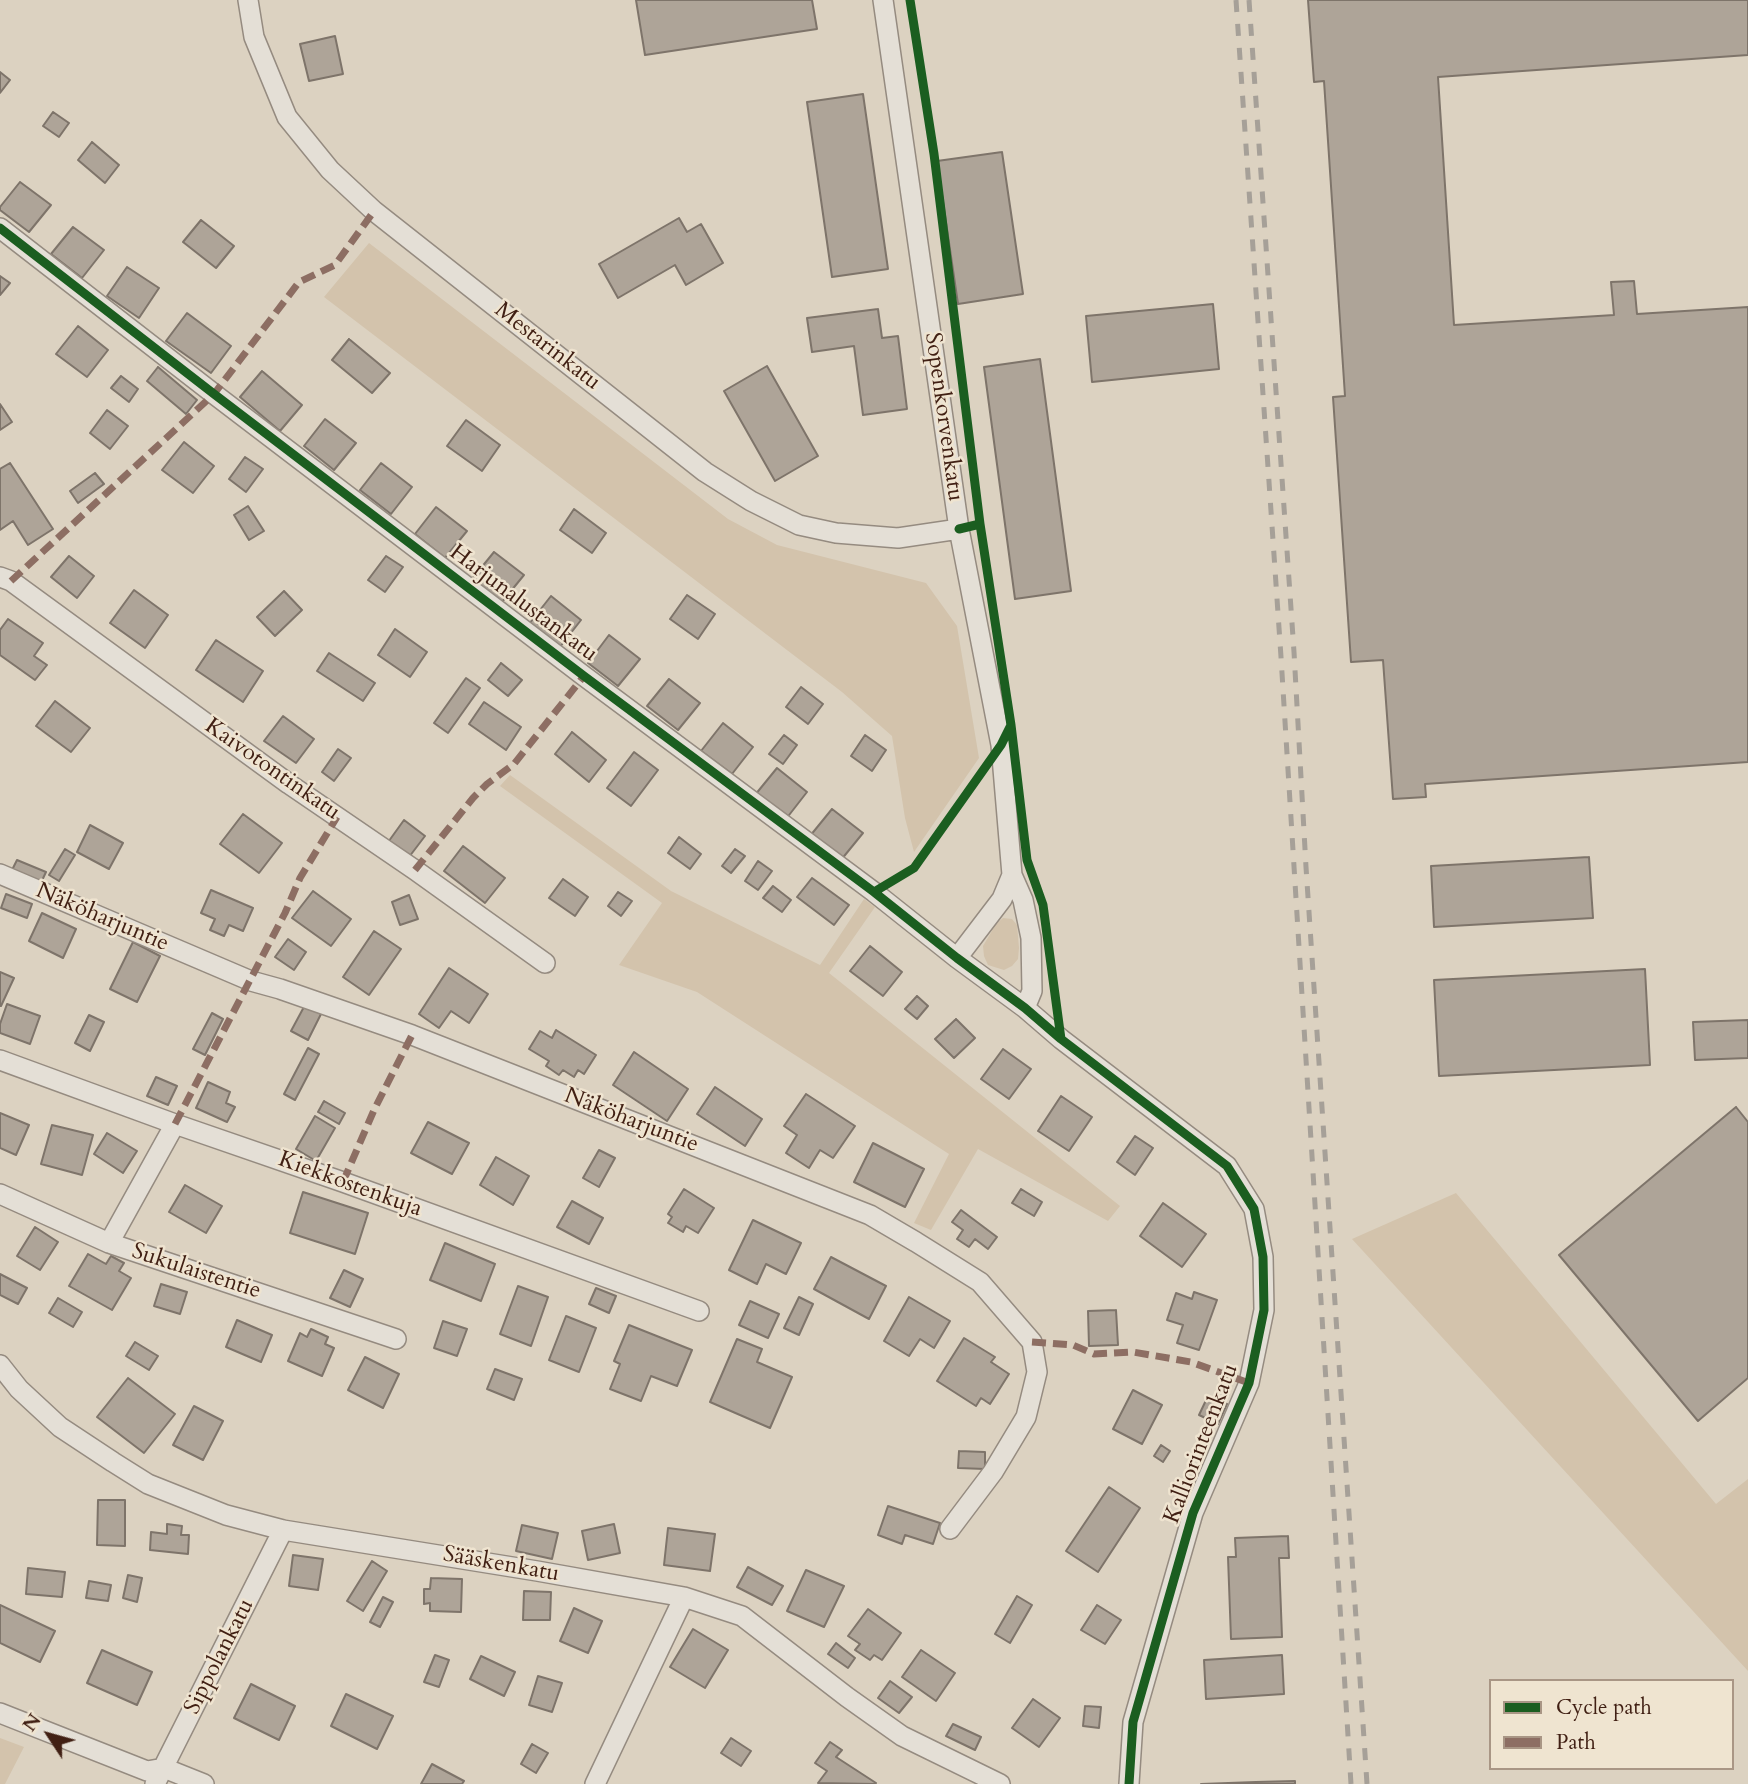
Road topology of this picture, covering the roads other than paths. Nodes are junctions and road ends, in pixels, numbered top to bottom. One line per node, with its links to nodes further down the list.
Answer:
1 (248, 0): 4 (street, Mestarinkatu)
2 (883, 0): 4 (street, Sopenkorvenkatu)
3 (0, 228): 8 (street, Harjunalustankatu)
4 (959, 529): 7 (street, Sopenkorvenkatu)
5 (0, 577): 9 (street, Kaivotontinkatu)
6 (0, 874): 18 (street, Näköharjuntie)
7 (1012, 875): 8 (street); 10 (street)
8 (957, 958): 10 (street, Harjunalustankatu)
9 (545, 963)
10 (1026, 1008): 26 (street, Kalliorinteenkatu)
11 (0, 1060): 12 (street, Kiekkostenkuja)
12 (175, 1124): 14 (street); 15 (street, Kiekkostenkuja)
13 (0, 1194): 14 (street, Sukulaistentie)
14 (109, 1243): 16 (street, Sukulaistentie)
15 (699, 1311)
16 (396, 1339)
17 (0, 1365): 19 (street, Sääskenkatu)
18 (950, 1529)
19 (283, 1530): 20 (street, Sääskenkatu); 22 (street, Sippolankatu)
20 (684, 1597): 24 (street); 25 (street, Sääskenkatu)
21 (0, 1713): 22 (street)
22 (160, 1776): 23 (street)
23 (204, 1784)
24 (596, 1784)
25 (1000, 1784)
26 (1129, 1784)

